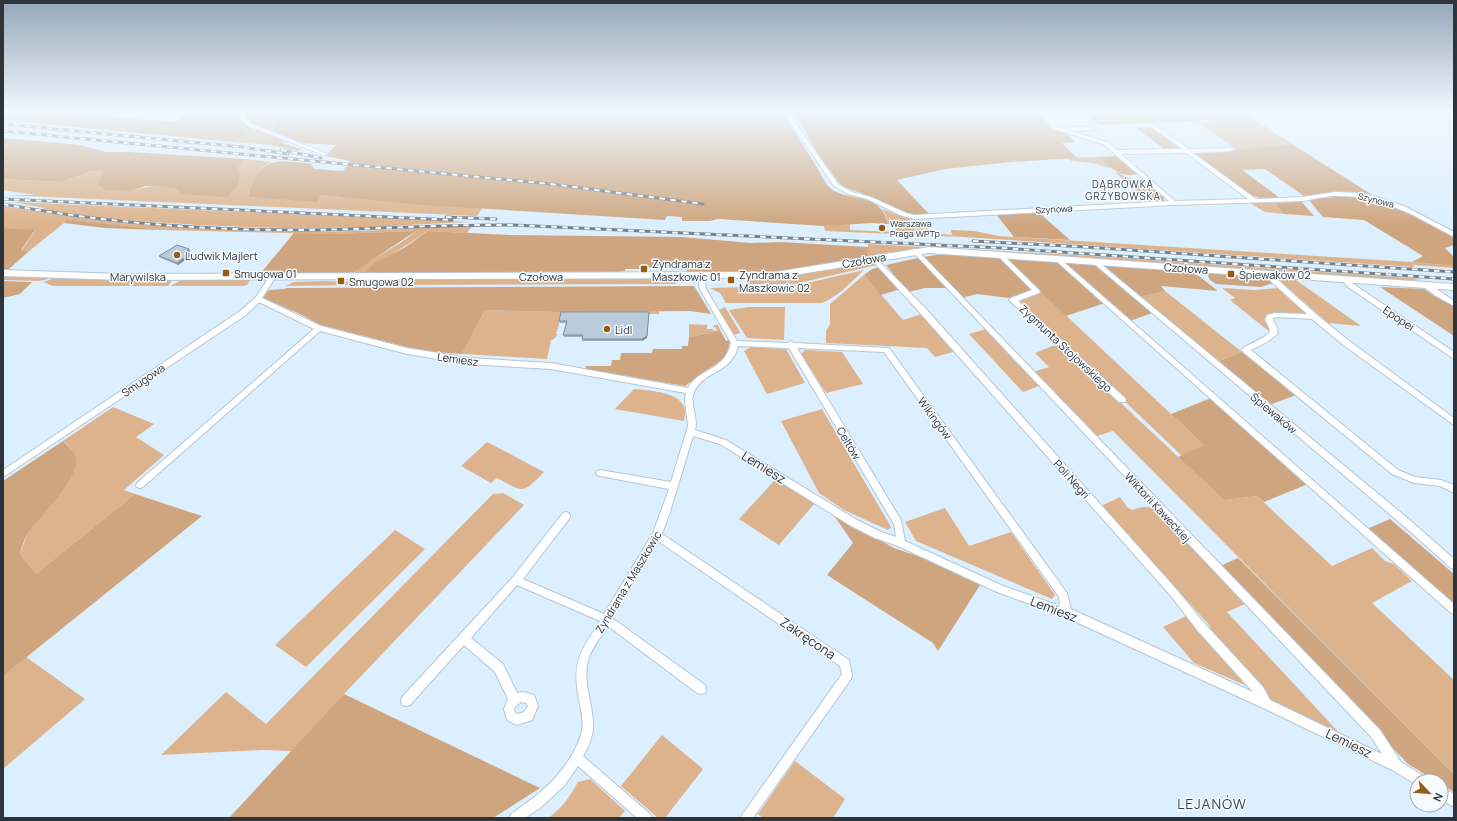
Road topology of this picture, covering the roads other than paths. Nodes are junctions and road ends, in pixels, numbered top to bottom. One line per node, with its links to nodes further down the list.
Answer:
1 (315, 150): 6 (street)
2 (812, 150): 8 (street, Szynowa)
3 (1212, 150): 5 (street)
4 (1117, 152): 5 (street); 8 (street)
5 (1187, 152): 7 (street)
6 (325, 154)
7 (1255, 201): 8 (street, Szynowa); 9 (street, Szynowa)
8 (1174, 203)
9 (1454, 235)
10 (915, 251): 11 (street, Czołowa); 12 (street, Czołowa); 52 (street, Wiktorii Kaweckiej)
11 (999, 254): 13 (street, Czołowa); 30 (street, Zygmunta Stojowskiego)
12 (874, 258): 17 (street, Czołowa); 50 (street, Poli Negri)
13 (1056, 258): 14 (street, Czołowa); 43 (street)
14 (1094, 261): 16 (street, Czołowa); 41 (street, Śpiewaków)
15 (3, 274): 18 (street, Marywilska)
16 (1267, 274): 19 (street, Czołowa); 24 (street)
17 (701, 275): 18 (street, Czołowa); 26 (street)
18 (273, 276): 22 (street, Smugowa)
19 (1345, 280): 20 (street, Czołowa); 28 (street, Epopei)
20 (1426, 285): 21 (street, Czołowa); 23 (street)
21 (1454, 287)
22 (258, 299): 25 (street, Lemiesz); 34 (street, Smugowa)
23 (1454, 304)
24 (1314, 317): 31 (street); 37 (street)
25 (320, 328): 29 (street, Lemiesz); 35 (street)
26 (735, 342): 27 (street, Wikingów); 29 (street)
27 (791, 344): 40 (street, Celtów); 44 (street, Wikingów)
28 (1454, 356)
29 (690, 391): 32 (street, Zyndrama z Maszkowic)
30 (1122, 400)
31 (1454, 422)
32 (691, 432): 36 (street, Zyndrama z Maszkowic); 40 (street, Lemiesz)
33 (600, 473): 36 (street)
34 (3, 474)
35 (140, 484)
36 (674, 486): 39 (street, Zyndrama z Maszkowic)
37 (1454, 489)
38 (566, 516): 42 (street)
39 (657, 535): 45 (street, Zyndrama z Maszkowic); 56 (street, Zakręcona)
40 (901, 543): 44 (street, Lemiesz)
41 (1454, 565)
42 (516, 580): 45 (street); 46 (street)
43 (1454, 610)
44 (1066, 612): 50 (street, Lemiesz)
45 (606, 619): 47 (street); 51 (street, Zyndrama z Maszkowic)
46 (464, 638): 48 (street); 49 (street)
47 (702, 689)
48 (406, 701)
49 (515, 701)
50 (1267, 704): 52 (street, Lemiesz)
51 (577, 758): 54 (street, Zyndrama z Maszkowic); 55 (street)
52 (1396, 766): 53 (street, Lemiesz)
53 (1409, 774)
54 (515, 818)
55 (646, 818)
56 (746, 818)

